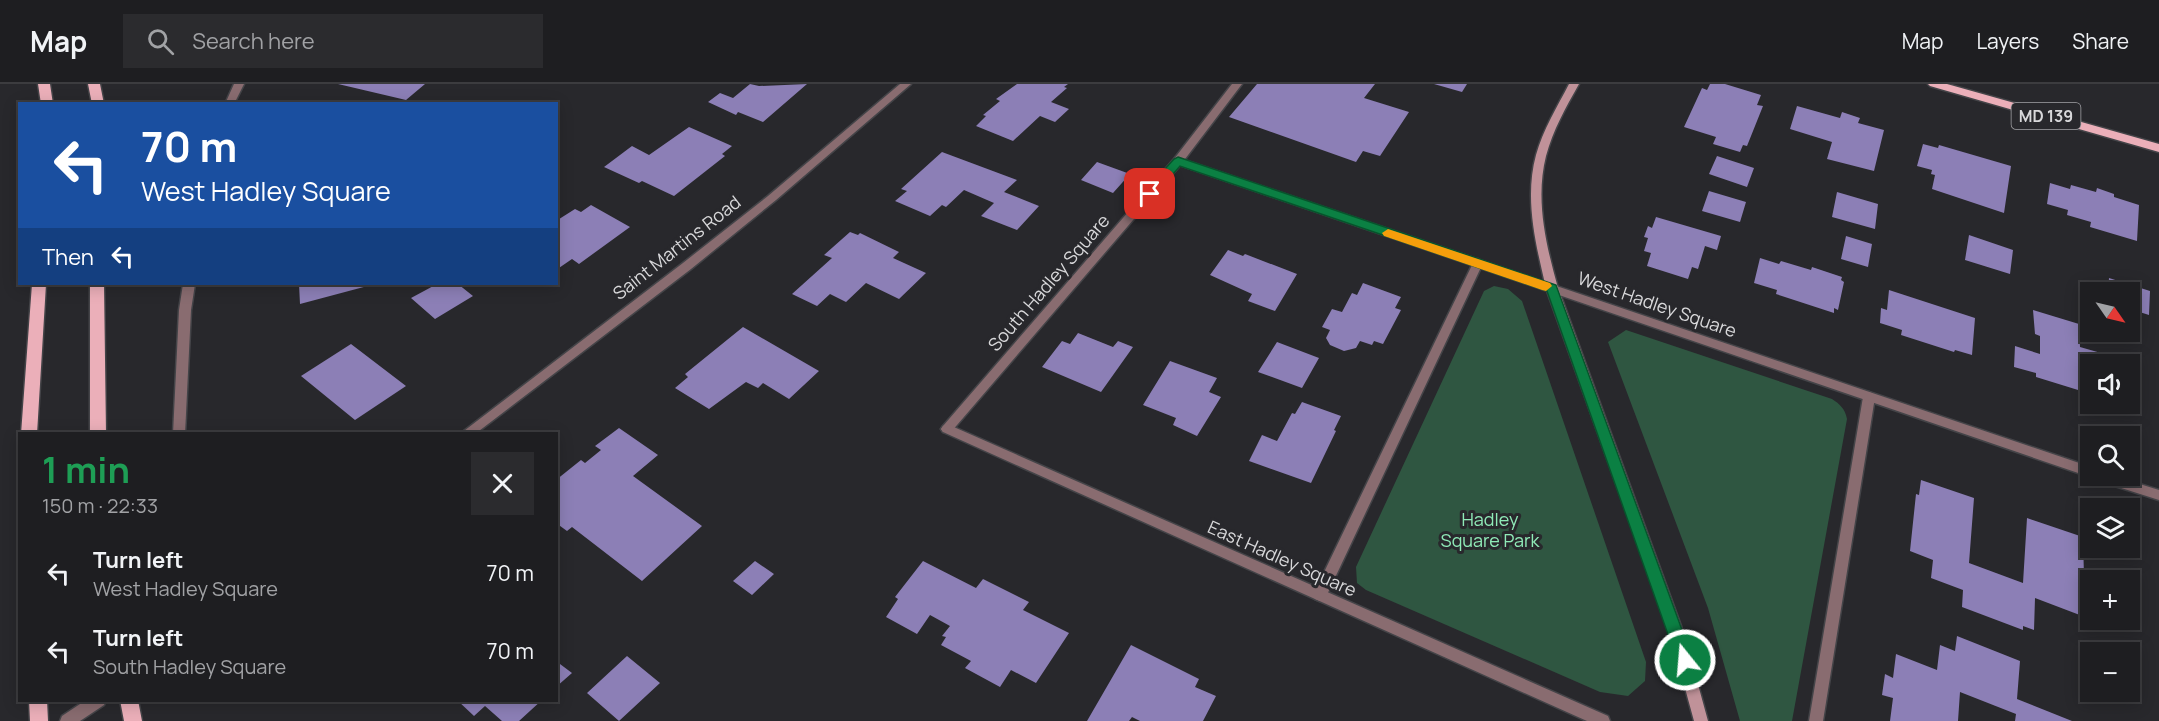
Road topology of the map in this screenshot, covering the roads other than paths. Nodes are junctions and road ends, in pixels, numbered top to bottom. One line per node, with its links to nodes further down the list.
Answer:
1 (44, 84): 8 (main road)
2 (93, 84): 9 (main road)
3 (239, 84): 10 (street)
4 (906, 84): 23 (street, Saint Martins Road)
5 (1236, 84): 12 (street, South Hadley Square)
6 (1574, 84): 17 (main road)
7 (1934, 84): 11 (main road, MD 139)
8 (47, 102)
9 (98, 102)
10 (230, 102)
11 (2159, 148)
12 (1178, 161): 13 (street, West Hadley Square); 19 (street, South Hadley Square)
13 (1478, 263): 17 (street, West Hadley Square); 27 (street)
14 (39, 285): 20 (main road)
15 (97, 285): 21 (main road)
16 (189, 285): 22 (street)
17 (1552, 288): 18 (street, West Hadley Square); 35 (main road)
18 (1869, 397): 24 (street, West Hadley Square); 36 (street)
19 (947, 429): 27 (street, East Hadley Square)
20 (29, 432)
21 (98, 432)
22 (179, 432)
23 (469, 432)
24 (2080, 468)
25 (2131, 486): 26 (street)
26 (2159, 495)
27 (1320, 595): 34 (street, East Hadley Square)
28 (38, 702): 31 (main road)
29 (96, 702): 32 (street)
30 (129, 702): 33 (main road)
31 (39, 721)
32 (67, 721)
33 (133, 721)
34 (1603, 721)
35 (1701, 721)
36 (1816, 721)

